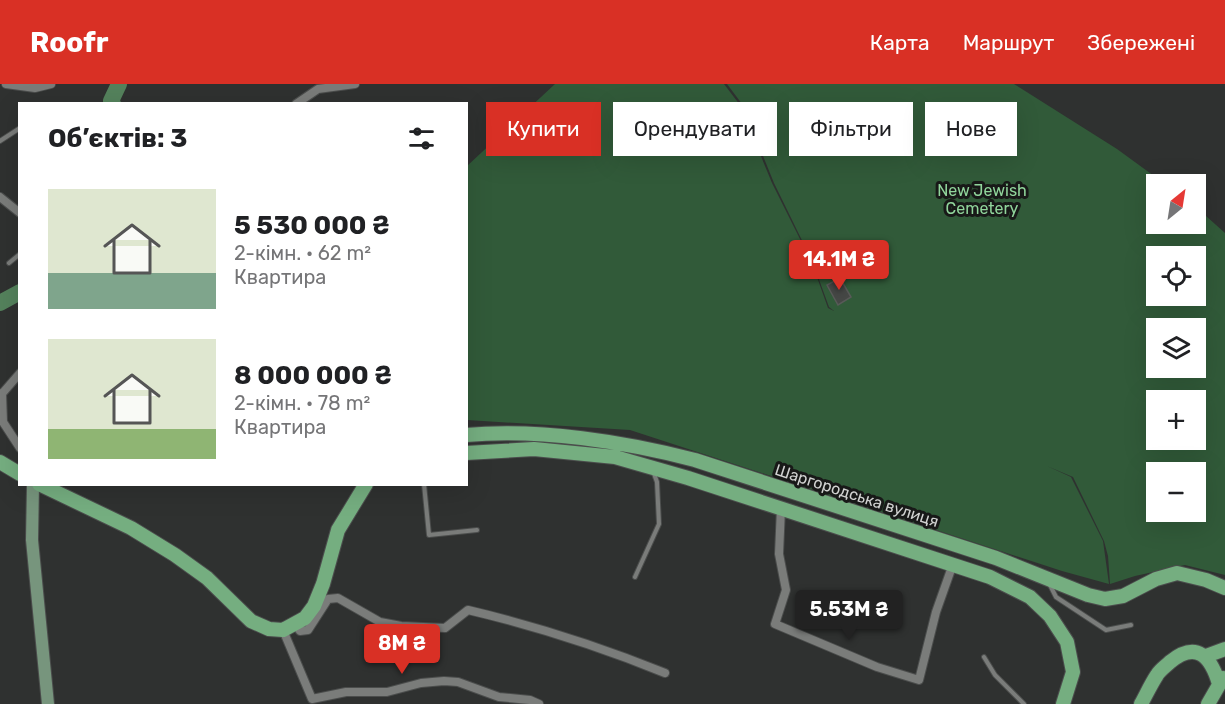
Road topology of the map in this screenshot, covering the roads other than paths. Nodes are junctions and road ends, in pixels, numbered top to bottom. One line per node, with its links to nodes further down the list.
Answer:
1 (6, 84): 2 (street)
2 (51, 84)
3 (355, 84): 4 (street)
4 (299, 102)
5 (18, 129): 6 (lane)
6 (0, 141)
7 (0, 197): 8 (street)
8 (18, 211)
9 (18, 256): 10 (lane)
10 (9, 263)
11 (18, 375): 12 (street)
12 (1, 395): 14 (street)
13 (468, 435): 27 (main road, Шаргородська вулиця)
14 (18, 445)
15 (468, 453): 17 (main road)
16 (0, 462): 18 (main road)
17 (652, 467): 23 (main road); 26 (lane)
18 (18, 473)
19 (33, 486): 37 (street)
20 (43, 486): 30 (main road)
21 (424, 486): 24 (lane)
22 (366, 487): 30 (main road)
23 (781, 508): 25 (main road); 25 (street)
24 (477, 530)
25 (953, 564): 40 (main road)
26 (635, 577)
27 (1047, 579): 28 (main road, Шаргородська вулиця); 29 (lane)
28 (1225, 588)
29 (1131, 625)
30 (289, 627): 34 (street); 36 (street)
31 (1225, 649): 32 (main road)
32 (1206, 656): 35 (main road); 41 (main road)
33 (984, 657): 39 (lane)
34 (665, 673)
35 (1222, 679): 42 (main road)
36 (311, 701): 38 (street)
37 (48, 704)
38 (539, 704)
39 (1024, 704)
40 (1063, 704)
41 (1140, 704)
42 (1208, 704)

